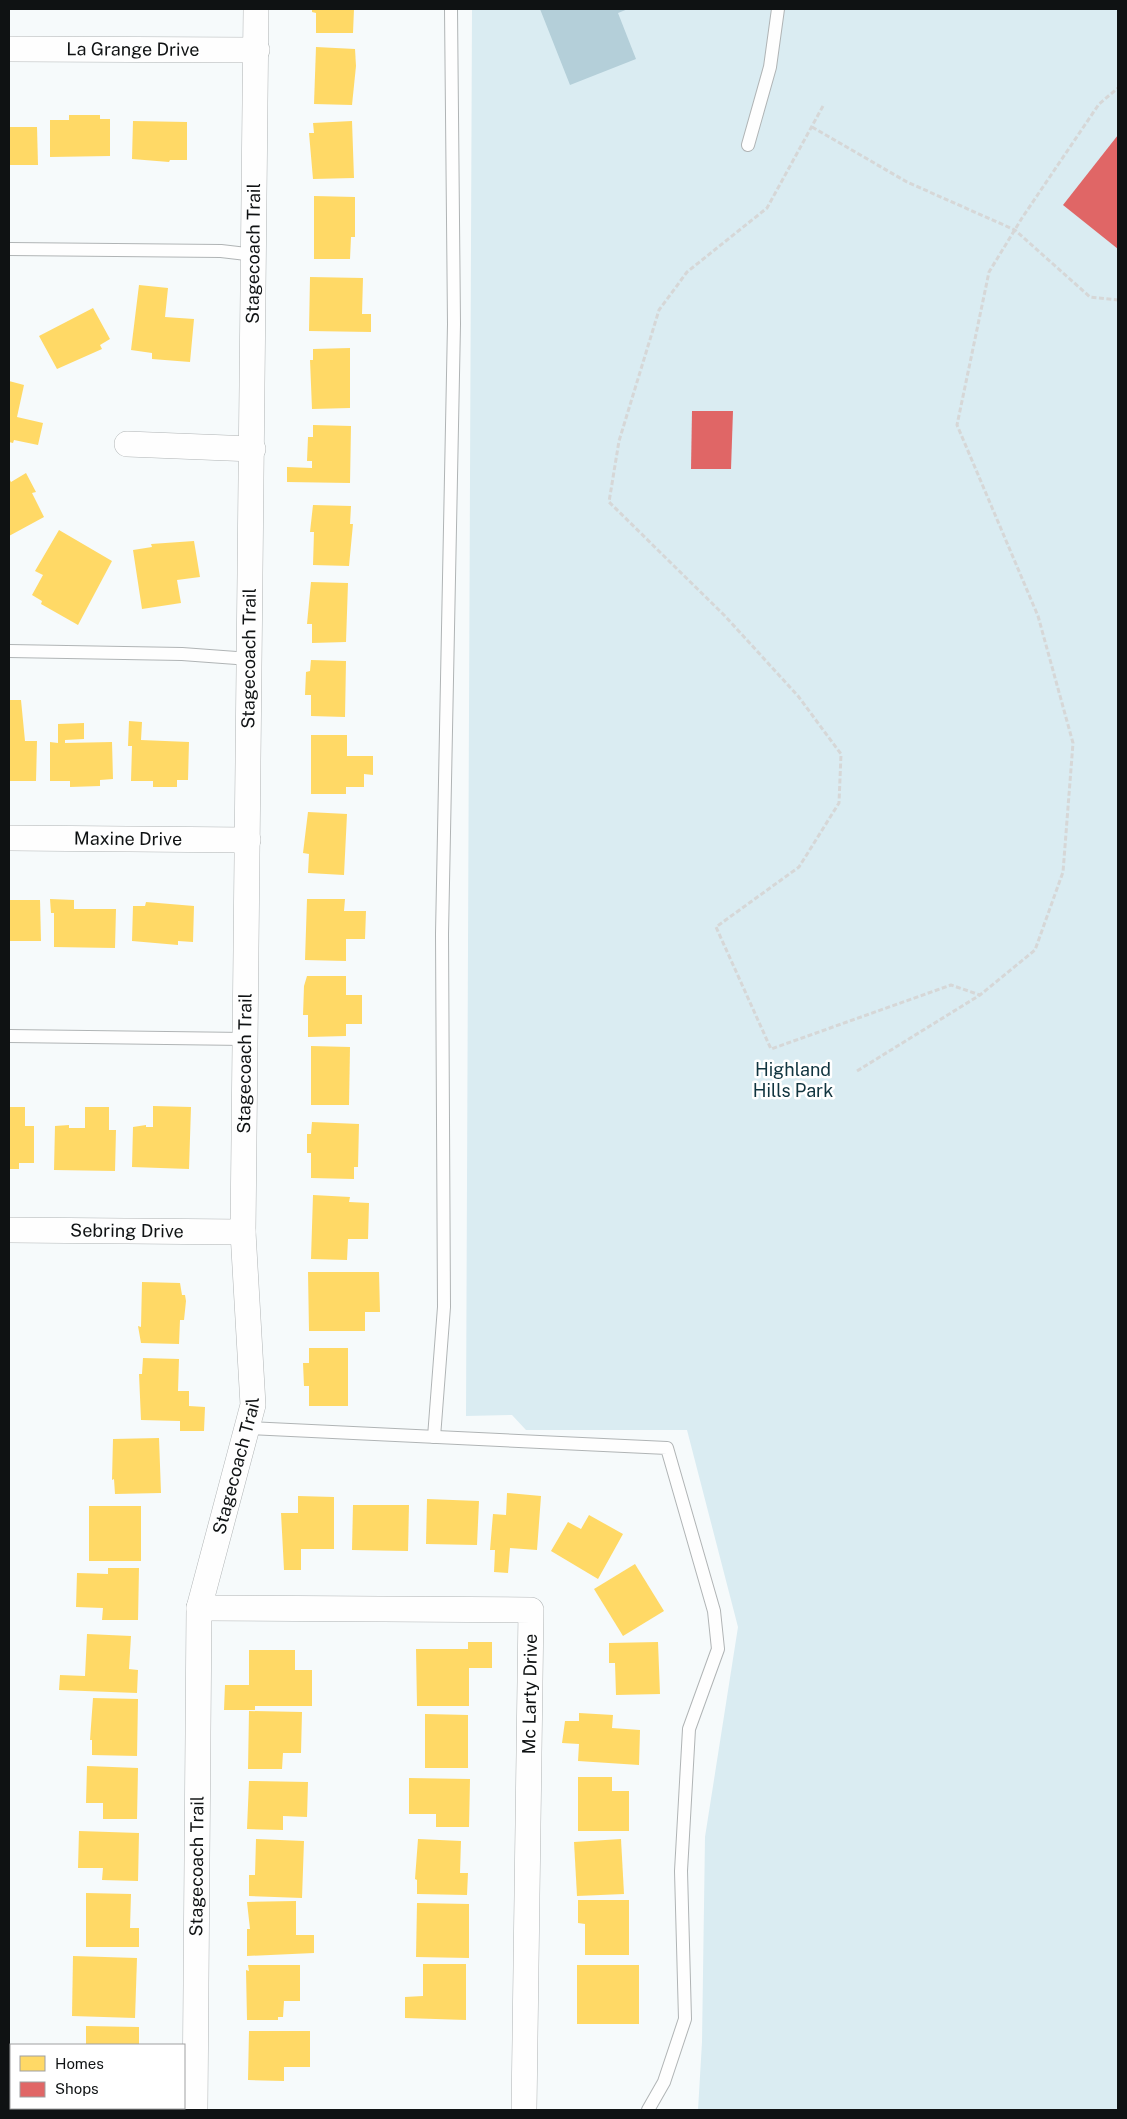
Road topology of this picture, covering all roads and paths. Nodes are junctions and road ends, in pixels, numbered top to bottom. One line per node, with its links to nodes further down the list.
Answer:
1 (256, 9): 5 (street, Stagecoach Trail)
2 (451, 9): 27 (lane)
3 (778, 9): 9 (lane)
4 (9, 49): 5 (street, La Grange Drive)
5 (257, 50): 12 (street, Stagecoach Trail)
6 (1118, 88): 10 (path)
7 (823, 106): 8 (path)
8 (812, 127): 10 (path); 20 (path)
9 (748, 145)
10 (1015, 230): 13 (path); 20 (path)
11 (9, 249): 12 (lane)
12 (255, 255): 15 (street, Stagecoach Trail)
13 (1118, 300)
14 (127, 444): 15 (street)
15 (253, 449): 17 (street, Stagecoach Trail)
16 (9, 651): 17 (lane)
17 (250, 659): 19 (street, Stagecoach Trail)
18 (9, 838): 19 (street, Maxine Drive)
19 (248, 840): 22 (street, Stagecoach Trail)
20 (980, 995): 23 (path)
21 (9, 1036): 22 (lane)
22 (245, 1039): 25 (street, Stagecoach Trail)
23 (857, 1071)
24 (9, 1230): 25 (street, Sebring Drive)
25 (243, 1232): 26 (street, Stagecoach Trail)
26 (247, 1428): 27 (lane); 28 (street, Stagecoach Trail)
27 (434, 1437): 31 (lane)
28 (199, 1608): 29 (street, Stagecoach Trail); 30 (street, Mc Larty Drive)
29 (195, 2110)
30 (524, 2110)
31 (648, 2110)

